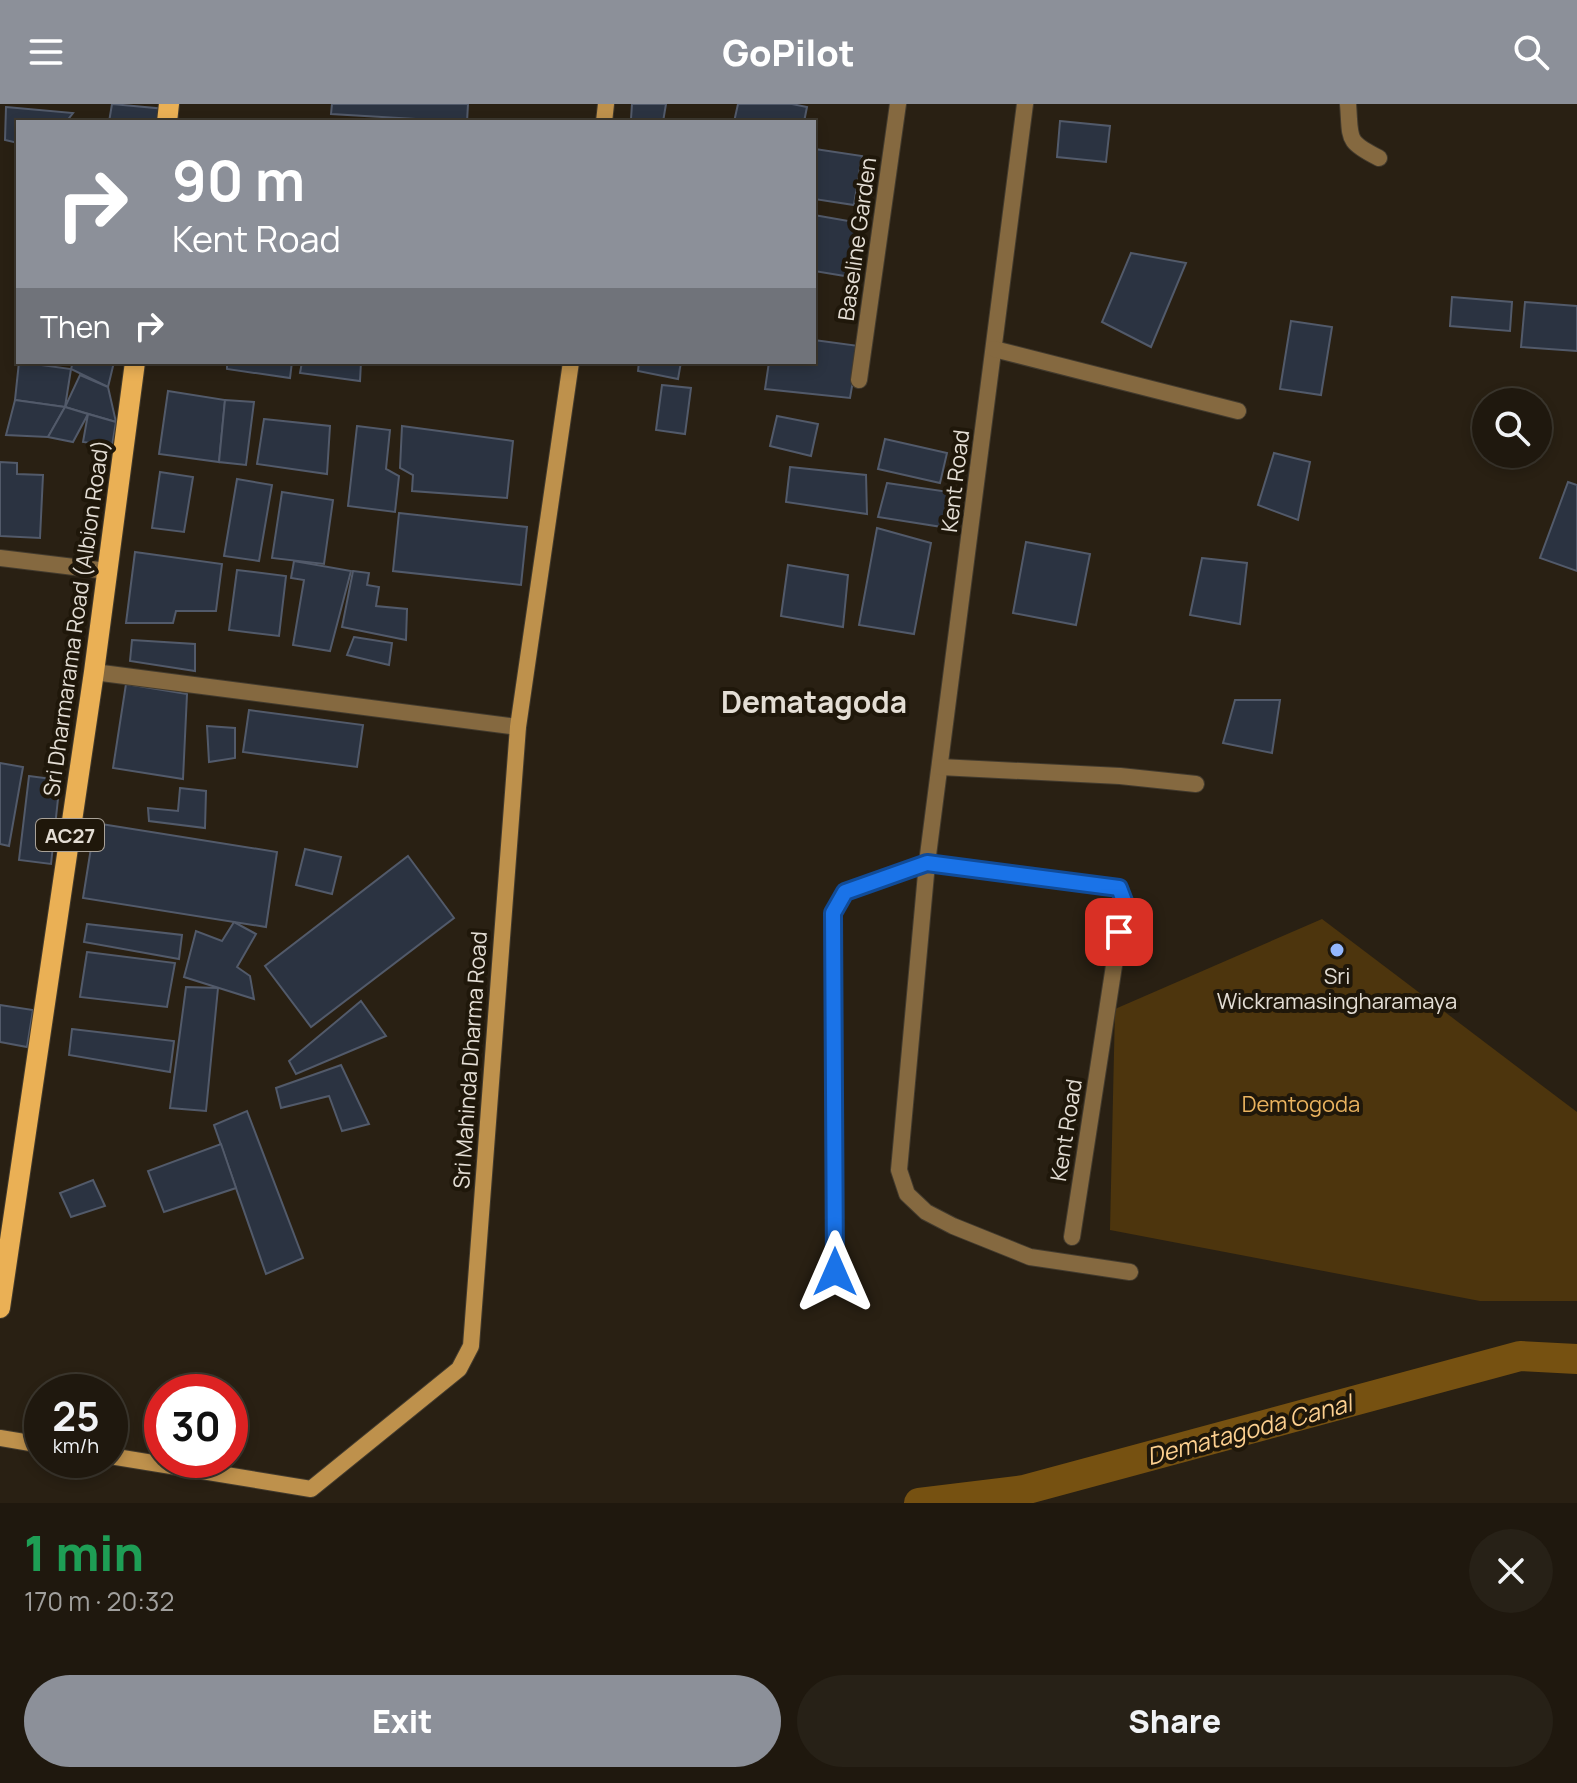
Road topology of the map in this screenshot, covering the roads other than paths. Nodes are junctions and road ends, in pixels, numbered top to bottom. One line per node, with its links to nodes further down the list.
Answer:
1 (898, 104): 8 (street, Baseline Garden)
2 (1025, 104): 5 (street, Kent Road)
3 (1348, 104): 4 (street)
4 (1379, 158)
5 (994, 349): 9 (street); 14 (street, Kent Road)
6 (135, 364): 11 (main road, Sri Dharmarama Road (Albion Road) / AC27)
7 (571, 364): 13 (street, Sri Mahinda Dharma Road)
8 (859, 380)
9 (1238, 411)
10 (0, 558): 11 (street)
11 (107, 571): 12 (main road, Sri Dharmarama Road (Albion Road) / AC27)
12 (94, 672): 13 (street); 20 (main road, Sri Dharmarama Road (Albion Road) / AC27)
13 (518, 727): 24 (street, Sri Mahinda Dharma Road)
14 (940, 767): 15 (street); 16 (street, Kent Road)
15 (1196, 784)
16 (927, 863): 17 (street, Kent Road); 18 (street, Kent Road); 19 (street)
17 (1072, 1237)
18 (835, 1272)
19 (1130, 1272)
20 (0, 1308)
21 (0, 1438): 22 (street)
22 (24, 1442)
23 (128, 1460): 24 (street, Sri Mahinda Dharma Road)
24 (310, 1496)

